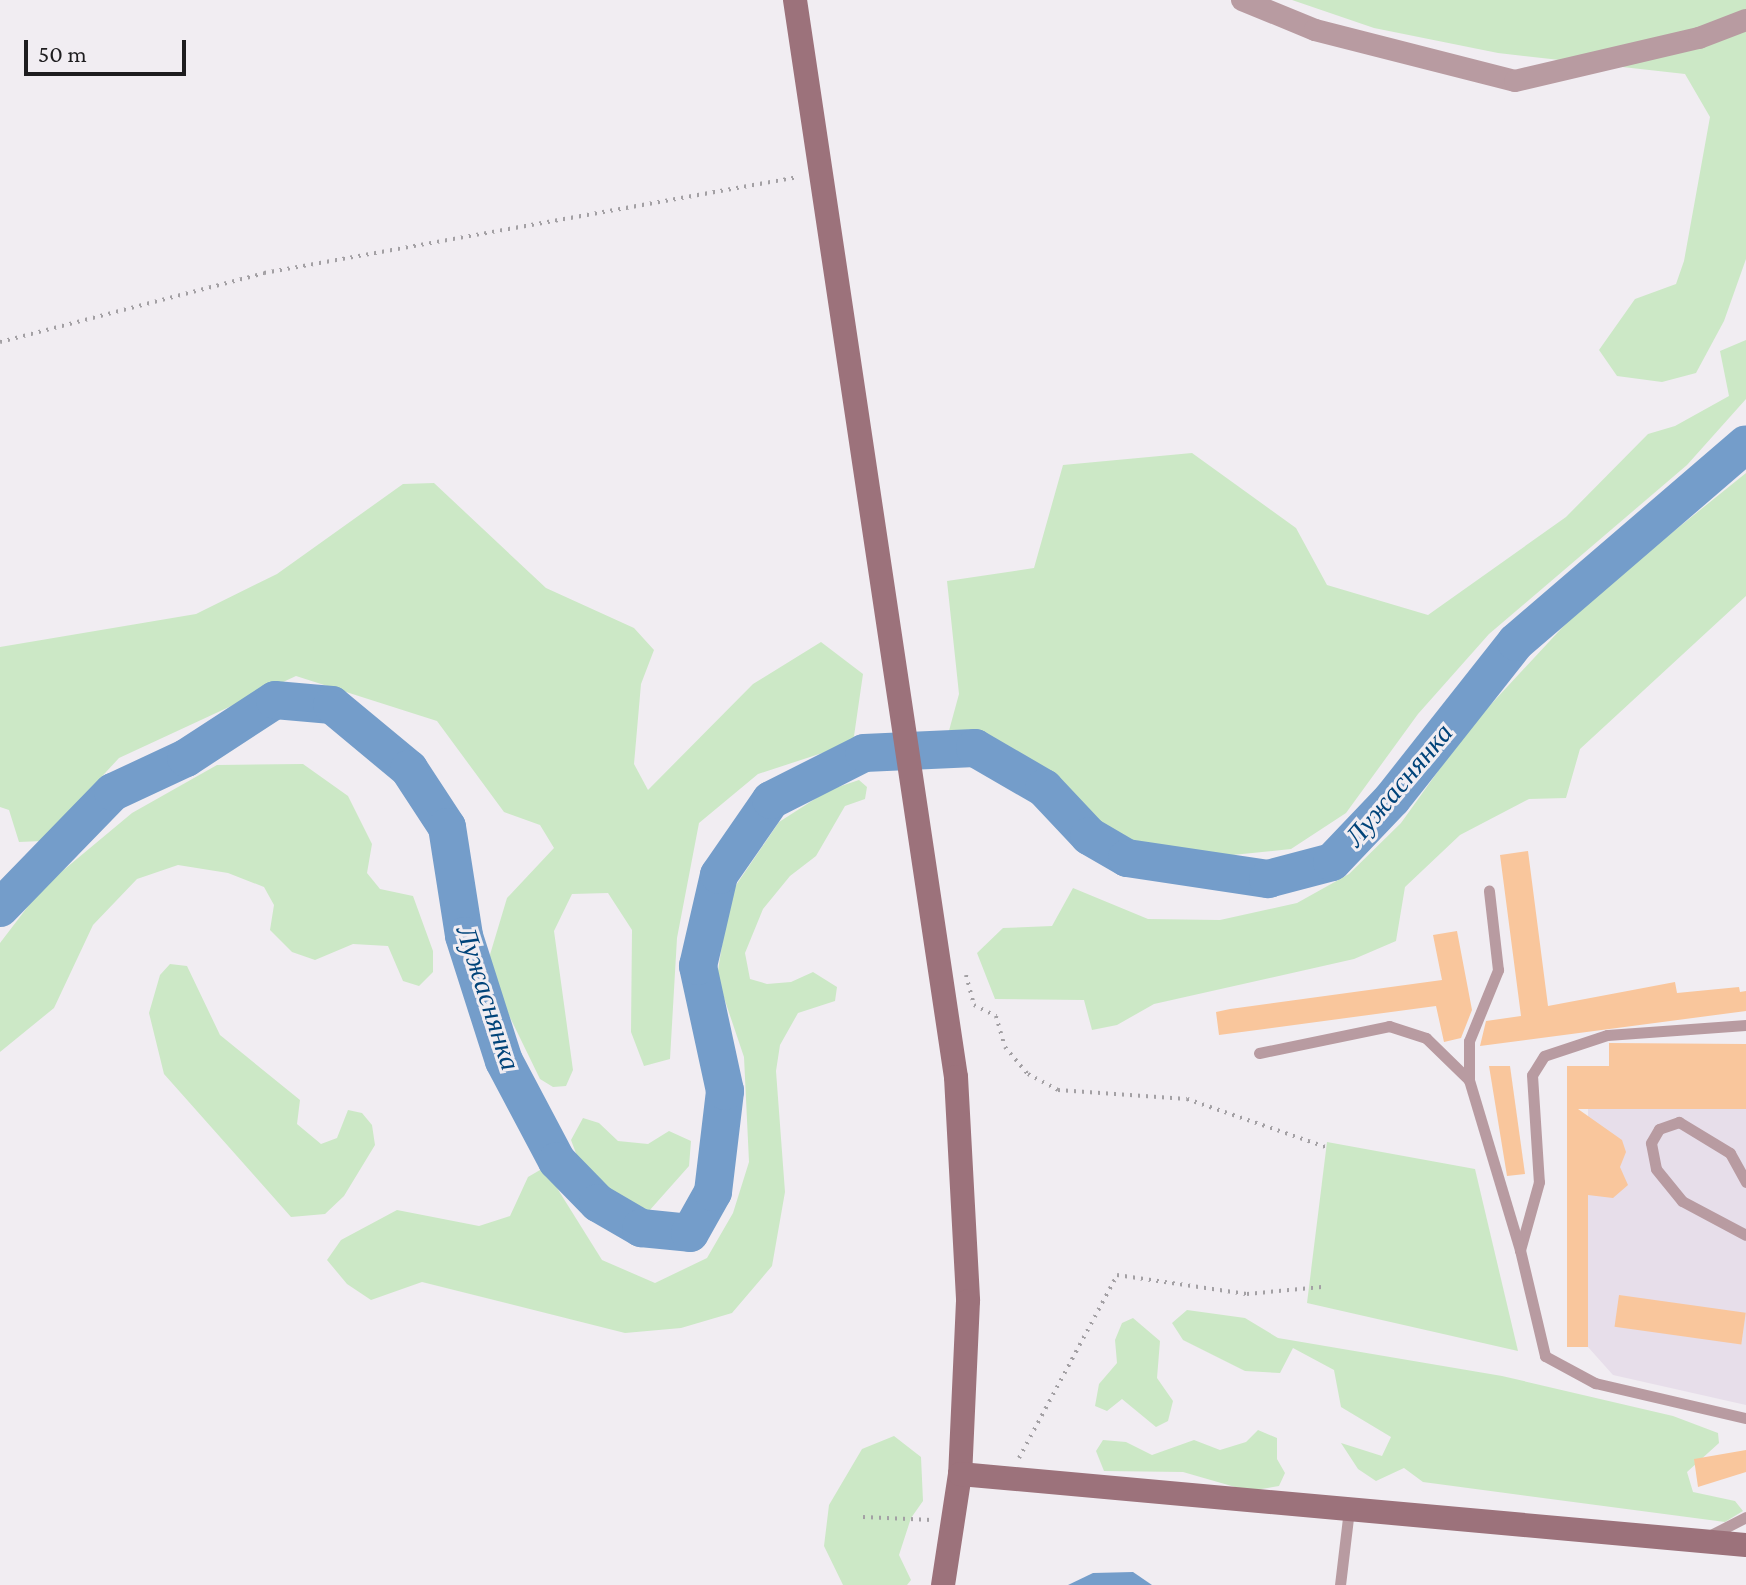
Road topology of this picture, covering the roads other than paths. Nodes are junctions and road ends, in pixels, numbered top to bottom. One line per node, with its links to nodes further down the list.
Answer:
1 (795, 0): 12 (main road)
2 (1242, 0): 3 (street)
3 (1746, 20)
4 (1489, 891): 7 (lane)
5 (1746, 1025): 10 (lane)
6 (1259, 1053): 7 (lane)
7 (1469, 1080): 10 (lane)
8 (1746, 1182): 9 (lane)
9 (1746, 1235)
10 (1520, 1250): 11 (lane)
11 (1746, 1418)
12 (960, 1474): 13 (main road); 17 (main road)
13 (1349, 1508): 15 (main road); 18 (lane)
14 (1746, 1517): 15 (lane)
15 (1699, 1541): 16 (main road)
16 (1746, 1545)
17 (943, 1585)
18 (1340, 1585)

